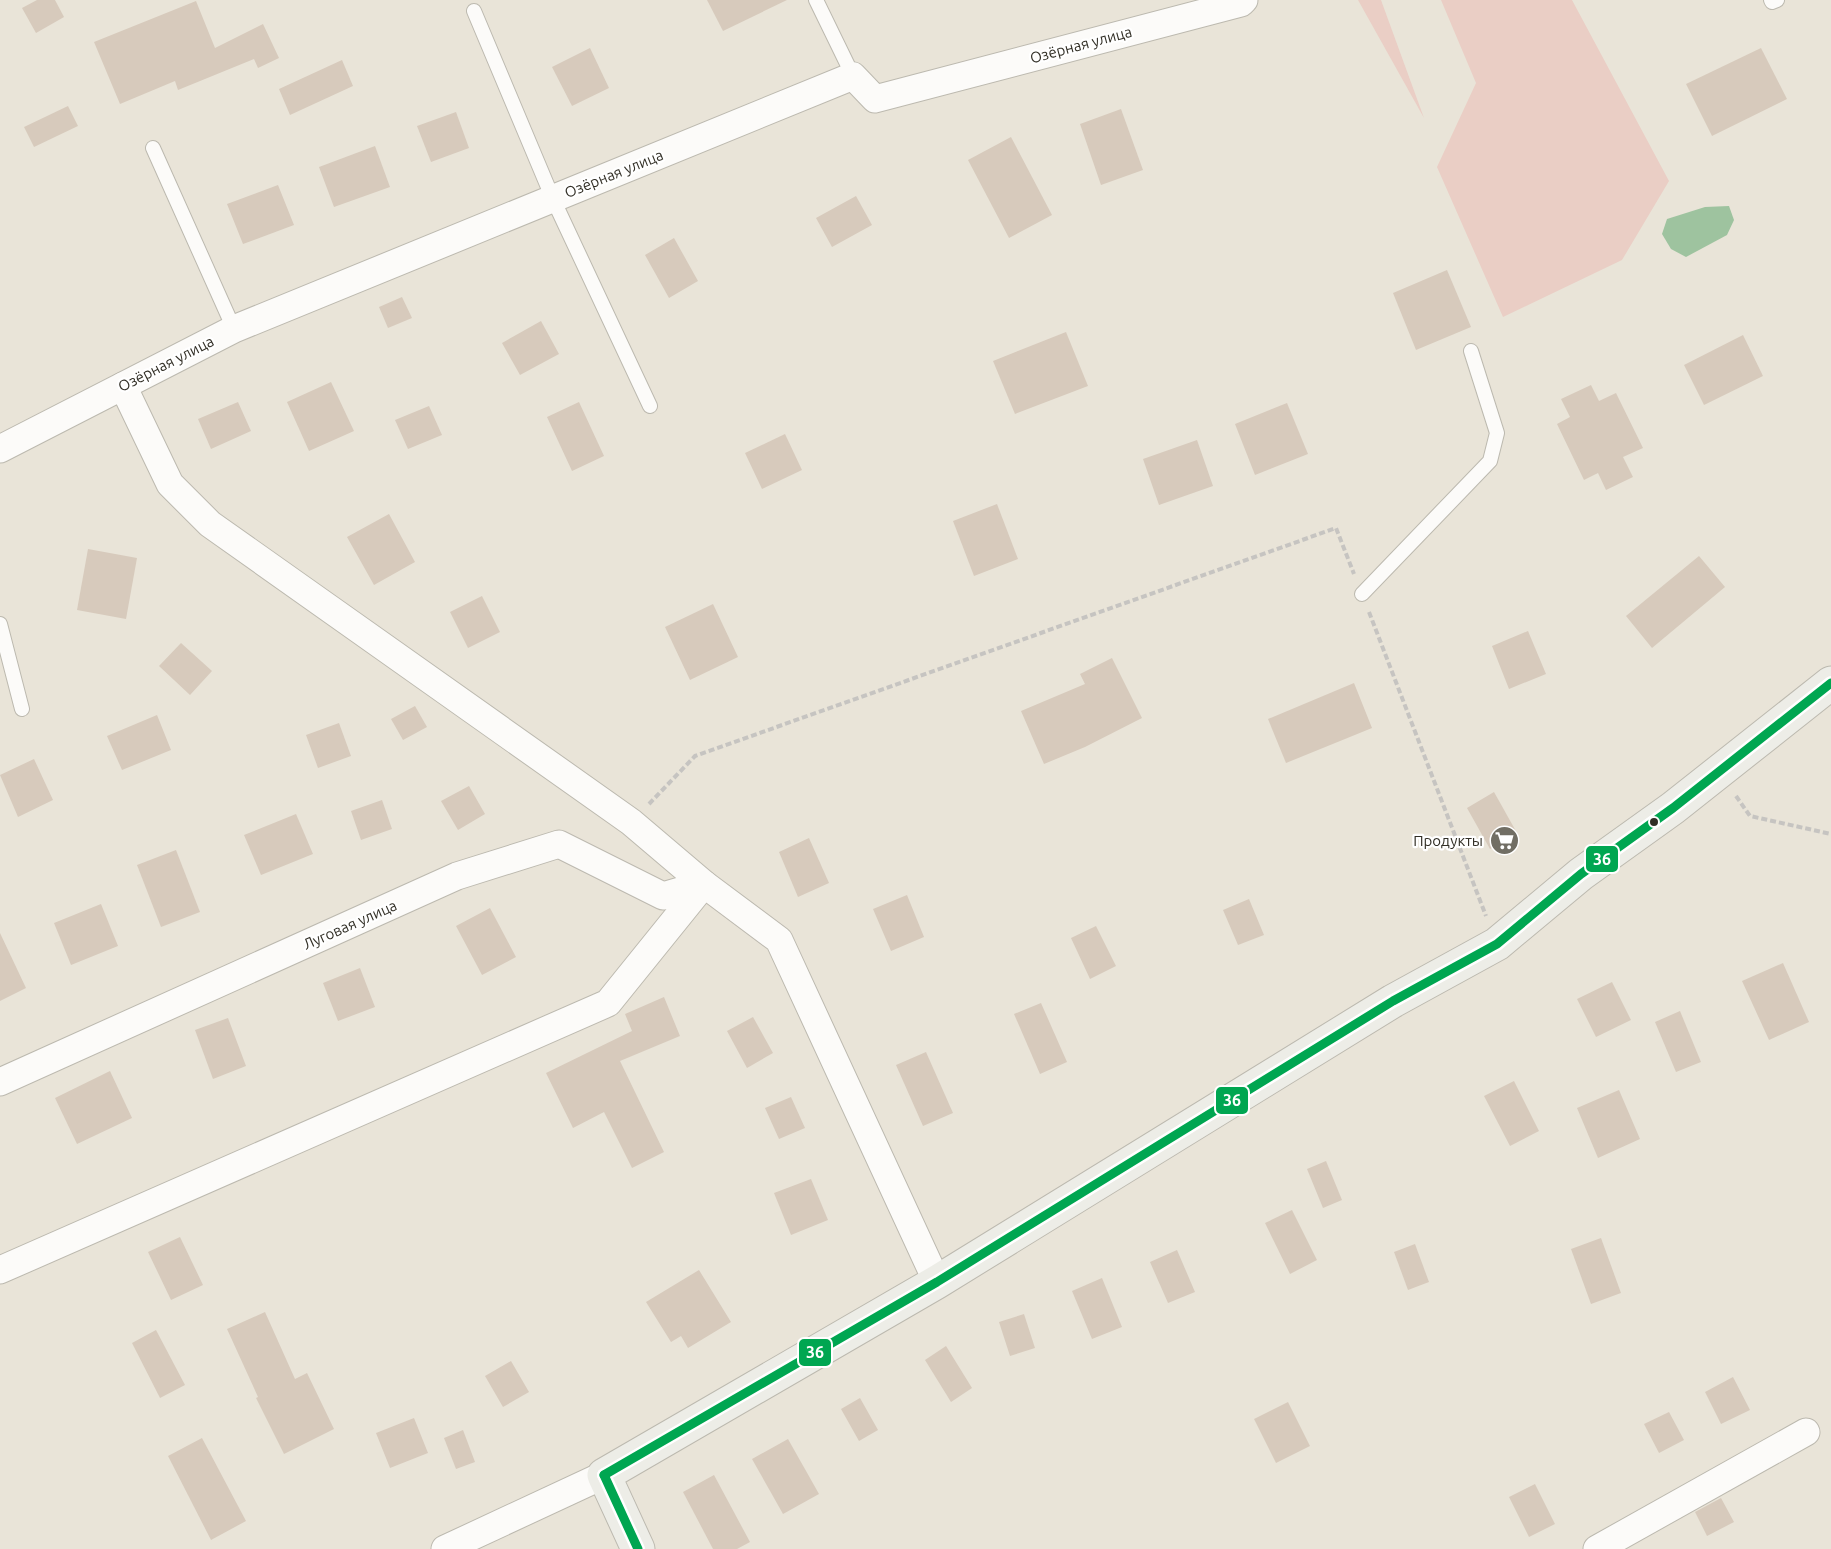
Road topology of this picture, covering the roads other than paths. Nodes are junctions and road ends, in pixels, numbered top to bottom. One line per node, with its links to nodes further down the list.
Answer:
1 (816, 0): 6 (lane)
2 (1244, 0): 6 (street, Озёрная улица)
3 (1771, 0): 4 (lane)
4 (1777, 0)
5 (474, 11): 8 (lane)
6 (853, 76): 8 (street, Озёрная улица)
7 (153, 148): 9 (lane)
8 (553, 199): 9 (street, Озёрная улица); 12 (lane)
9 (234, 330): 11 (street, Озёрная улица)
10 (1471, 351): 14 (lane)
11 (123, 386): 13 (street, Озёрная улица); 18 (street)
12 (650, 406)
13 (0, 449)
14 (1362, 594)
15 (0, 624): 17 (lane)
16 (1831, 683): 21 (street)
17 (22, 709)
18 (704, 884): 19 (street, Луговая улица); 20 (street); 21 (street)
19 (0, 1082)
20 (0, 1270)
21 (937, 1282): 23 (street)
22 (1806, 1432): 26 (street)
23 (604, 1475): 24 (street); 25 (street)
24 (444, 1549)
25 (638, 1549)
26 (1597, 1549)

